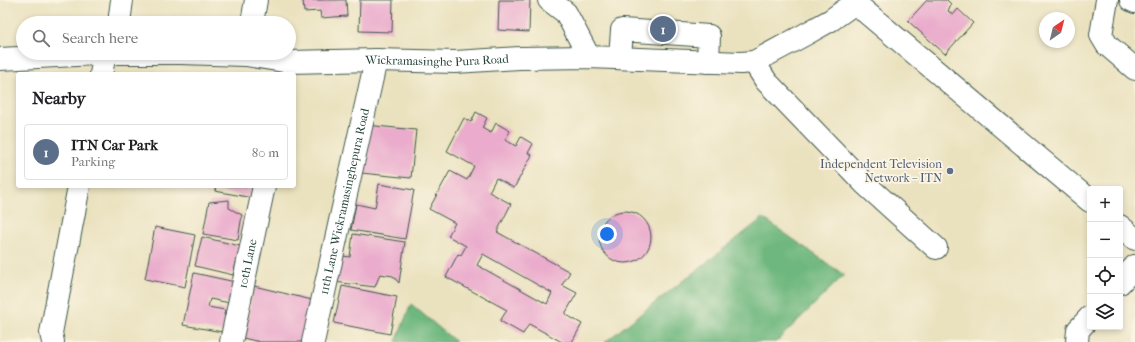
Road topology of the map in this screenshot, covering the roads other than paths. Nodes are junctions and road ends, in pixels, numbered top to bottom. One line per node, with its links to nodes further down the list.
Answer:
1 (122, 0): 8 (street)
2 (256, 0): 9 (street)
3 (549, 0): 10 (street)
4 (1107, 0): 17 (street)
5 (1131, 0): 7 (street)
6 (856, 1): 15 (street, Wickramasinghe Pura Road); 20 (street)
7 (1135, 2)
8 (120, 16)
9 (253, 16)
10 (589, 56): 14 (street, Wickramasinghe Pura Road); 15 (street, Wickramasinghe Pura Road)
11 (0, 59): 12 (street, Wickramasinghe Pura Road)
12 (16, 59)
13 (264, 60): 16 (street, Wickramasinghe Pura Road)
14 (376, 60): 16 (street, Wickramasinghe Pura Road); 29 (street, 11th Lane Wickramasinghepura Road)
15 (754, 62): 23 (street)
16 (289, 68)
17 (1135, 69)
18 (79, 188): 27 (street)
19 (264, 188): 28 (street, 10th Lane)
20 (1087, 198)
21 (1123, 229): 22 (street)
22 (1135, 239)
23 (936, 248)
24 (1135, 266): 25 (street)
25 (1123, 280)
26 (1087, 320): 30 (street)
27 (53, 342)
28 (231, 342)
29 (313, 342)
30 (1077, 342)

